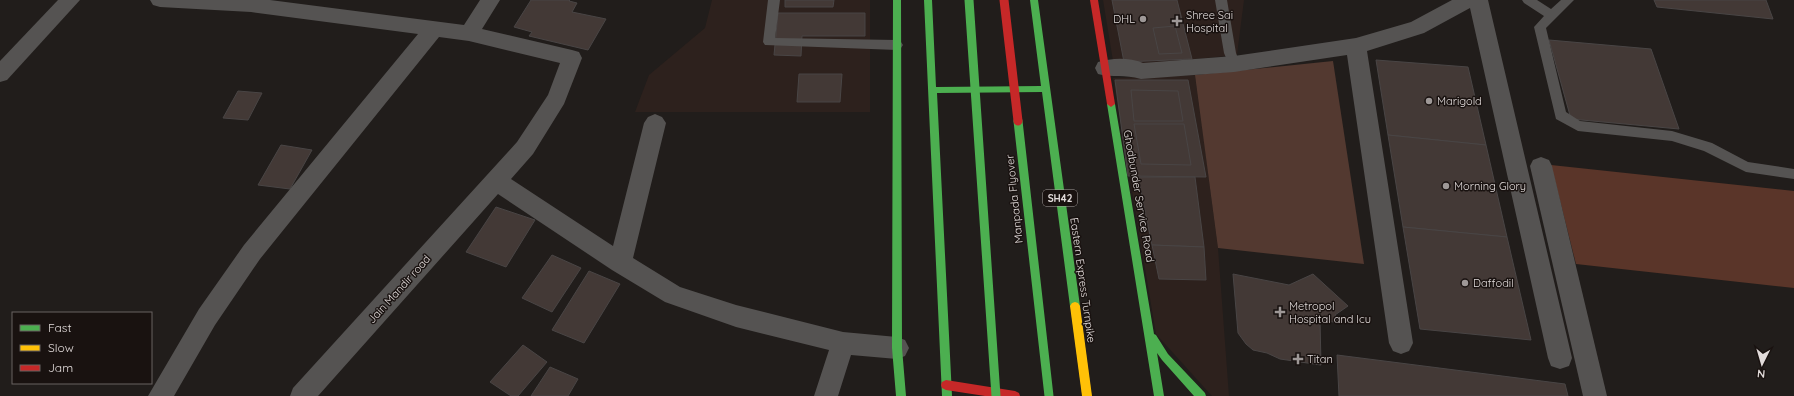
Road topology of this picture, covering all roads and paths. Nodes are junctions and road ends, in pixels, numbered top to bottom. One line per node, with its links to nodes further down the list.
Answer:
1 (70, 0): 23 (street)
2 (160, 0): 17 (street)
3 (490, 0): 18 (street)
4 (774, 0): 19 (lane)
5 (897, 0): 19 (main road)
6 (928, 0): 25 (main road)
7 (969, 0): 42 (main road, bridge)
8 (1004, 0): 44 (main road, Manpada Flyover, bridge)
9 (1034, 0): 24 (main road, Eastern Express Turnpike / SH42)
10 (1094, 0): 22 (main road, Ghodbunder Service Road)
11 (1221, 0): 21 (lane)
12 (1468, 0): 20 (street)
13 (1478, 0): 35 (street)
14 (1528, 0): 16 (lane)
15 (1568, 0): 16 (lane)
16 (1552, 15): 28 (lane)
17 (434, 29): 18 (street); 37 (street)
18 (469, 33): 29 (street, Jain Mandir road)
19 (897, 45): 34 (main road)
20 (1356, 46): 21 (street); 33 (street)
21 (1234, 64): 22 (street)
22 (1106, 72): 31 (main road, Ghodbunder Service Road)
23 (0, 74)
24 (1045, 89): 25 (main road); 45 (main road, Eastern Express Turnpike / SH42)
25 (932, 90): 36 (main road)
26 (655, 123): 30 (street)
27 (1541, 166): 48 (street)
28 (1794, 174)
29 (496, 182): 30 (street); 38 (street, Jain Mandir road)
30 (620, 263): 32 (street)
31 (1150, 334): 46 (main road, Ghodbunder Service Road); 47 (main road)
32 (843, 342): 34 (street); 39 (street)
33 (1401, 342)
34 (897, 348): 40 (main road)
35 (1560, 358)
36 (946, 385): 41 (main road); 43 (main road)
37 (160, 396)
38 (302, 396)
39 (826, 396)
40 (901, 396)
41 (947, 396)
42 (996, 396)
43 (1015, 396)
44 (1049, 396)
45 (1087, 396)
46 (1159, 396)
47 (1201, 396)
48 (1595, 396)

